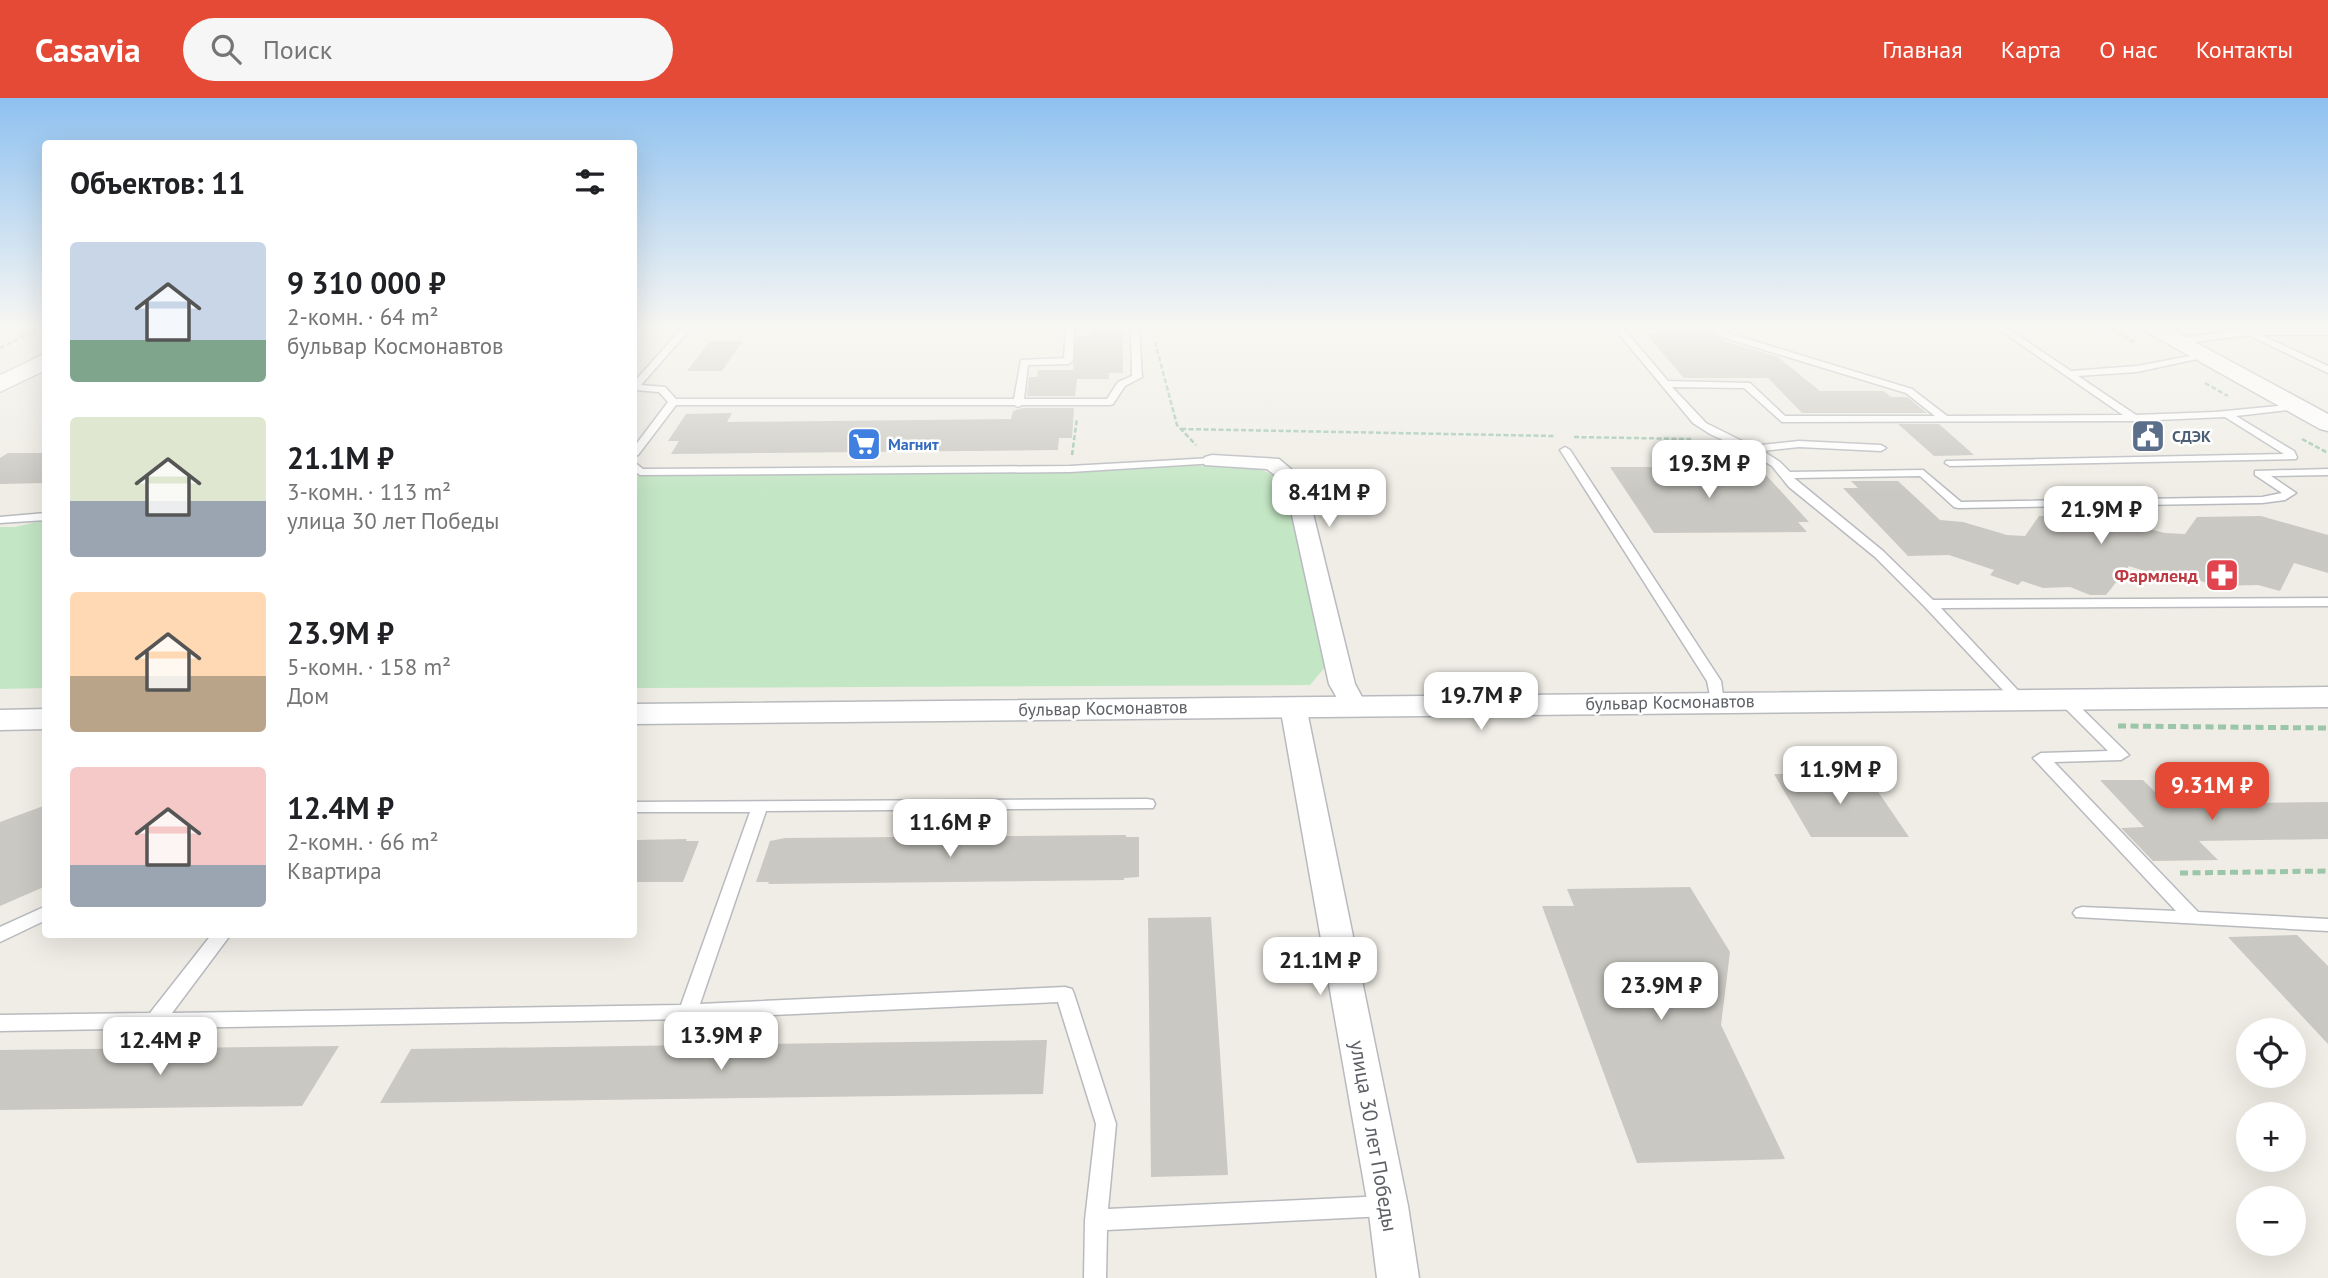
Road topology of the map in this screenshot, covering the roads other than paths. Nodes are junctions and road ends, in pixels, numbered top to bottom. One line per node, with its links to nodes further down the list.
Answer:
1 (1021, 383): 9 (lane)
2 (1123, 383): 9 (lane)
3 (1882, 383): 12 (lane)
4 (2082, 383): 13 (lane)
5 (2254, 383): 10 (street)
6 (1665, 384): 12 (lane); 17 (lane)
7 (637, 387): 8 (lane)
8 (673, 402): 9 (lane); 16 (lane)
9 (1018, 404)
10 (2296, 406): 11 (lane); 14 (street)
11 (2227, 414): 13 (lane); 20 (lane)
12 (1944, 418): 13 (lane)
13 (2134, 418)
14 (2328, 424)
15 (1881, 448): 17 (lane)
16 (637, 449)
17 (1752, 449): 23 (lane)
18 (1565, 450): 31 (lane)
19 (1212, 461): 21 (lane); 33 (street)
20 (1950, 463)
21 (637, 468)
22 (2328, 472): 23 (lane)
23 (1788, 475): 27 (lane)
24 (42, 517): 25 (lane)
25 (0, 520)
26 (2328, 602): 27 (lane)
27 (1930, 604): 30 (lane)
28 (2328, 697): 29 (street, бульвар Космонавтов)
29 (2064, 700): 30 (street, бульвар Космонавтов); 42 (lane)
30 (2020, 701): 31 (street, бульвар Космонавтов)
31 (1717, 702): 33 (street, бульвар Космонавтов)
32 (1293, 706): 33 (street, бульвар Космонавтов); 34 (street, бульвар Космонавтов); 49 (street, улица 30 лет Победы)
33 (1354, 706)
34 (637, 714)
35 (42, 719): 36 (street)
36 (0, 720)
37 (1147, 804): 38 (lane)
38 (760, 806): 39 (lane); 46 (lane)
39 (637, 807)
40 (2082, 913): 42 (lane)
41 (42, 914): 44 (lane)
42 (2194, 919): 43 (lane)
43 (2328, 925)
44 (0, 935)
45 (219, 938): 47 (lane)
46 (688, 1012): 47 (lane); 50 (lane)
47 (155, 1021): 48 (lane)
48 (0, 1023)
49 (1388, 1206): 50 (lane); 52 (street, улица 30 лет Победы)
50 (1097, 1220): 51 (lane)
51 (1095, 1278)
52 (1398, 1278)

